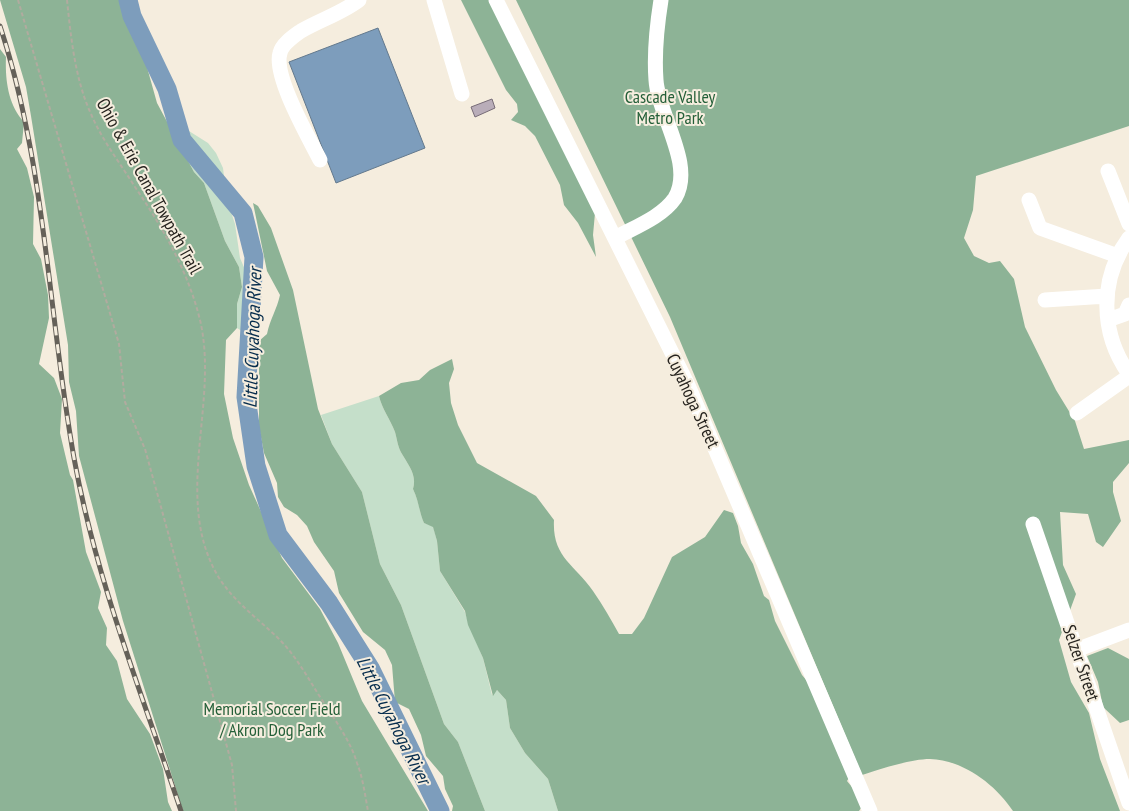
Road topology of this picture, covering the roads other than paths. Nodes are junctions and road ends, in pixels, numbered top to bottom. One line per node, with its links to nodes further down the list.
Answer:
1 (359, 0): 6 (street)
2 (434, 0): 5 (street)
3 (496, 0): 10 (street, Cuyahoga Street)
4 (661, 0): 10 (street)
5 (462, 94)
6 (320, 160)
7 (1108, 171): 9 (street)
8 (1029, 200): 11 (street)
9 (1129, 224)
10 (615, 238): 22 (street, Cuyahoga Street)
11 (1125, 247): 12 (street)
12 (1107, 296): 13 (street); 15 (street)
13 (1044, 300)
14 (1129, 305): 15 (street)
15 (1108, 320): 16 (street)
16 (1129, 375): 17 (street)
17 (1077, 413)
18 (1033, 524): 20 (street, Selzer Street)
19 (1129, 630): 20 (street)
20 (1076, 650): 21 (street, Selzer Street)
21 (1129, 803)
22 (870, 811)

